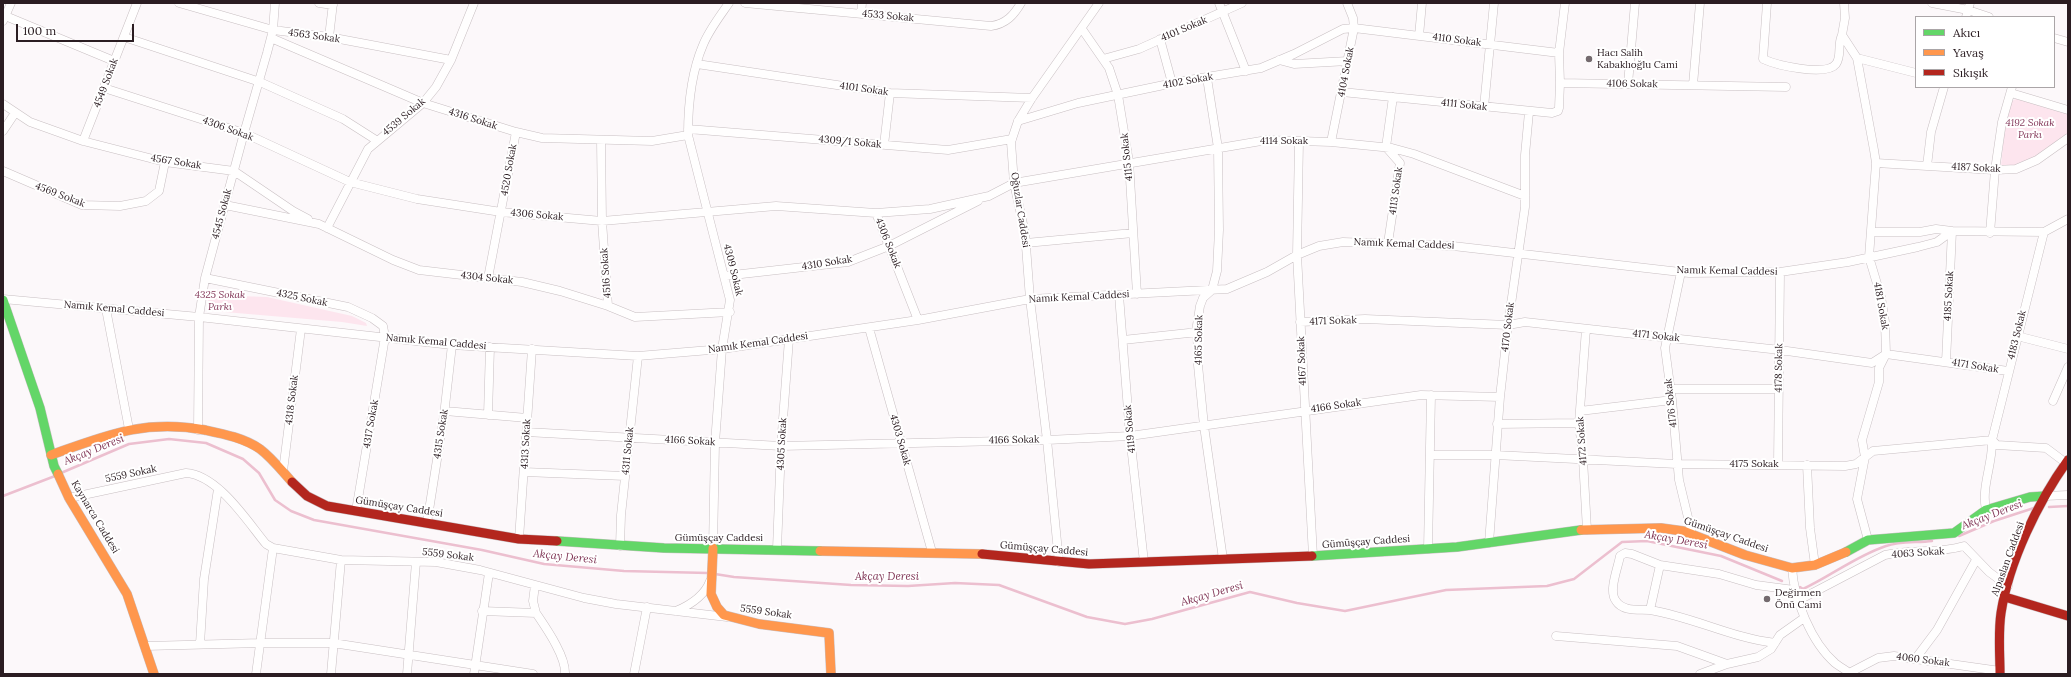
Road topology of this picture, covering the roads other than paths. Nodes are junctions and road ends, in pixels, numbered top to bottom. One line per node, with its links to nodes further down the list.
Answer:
1 (11, 3): 28 (street)
2 (137, 3): 34 (street, 4549 Sokak)
3 (180, 3): 31 (street, 4563 Sokak)
4 (275, 3): 31 (street, 4545 Sokak)
5 (319, 3): 23 (street)
6 (474, 3): 43 (street, 4539 Sokak)
7 (729, 3): 47 (street, 4309 Sokak)
8 (746, 3): 26 (street, 4533 Sokak)
9 (862, 3): 26 (street)
10 (1021, 3): 26 (street, 4533 Sokak)
11 (1099, 3): 30 (street, Oğuzlar Caddesi)
12 (1219, 3): 25 (street)
13 (1242, 3): 25 (street, 4101 Sokak)
14 (1347, 3): 29 (street, 4104 Sokak)
15 (1422, 3): 33 (street)
16 (1494, 3): 39 (street)
17 (1565, 3): 40 (street)
18 (1635, 3): 54 (street)
19 (1700, 3): 55 (street)
20 (1767, 3): 32 (street)
21 (1844, 3): 32 (street)
22 (1932, 3): 24 (street)
23 (333, 4): 35 (street)
24 (1968, 10): 27 (street)
25 (1223, 13): 37 (street, 4101 Sokak); 48 (street)
26 (861, 14)
27 (1986, 16)
28 (4, 18): 45 (street)
29 (1354, 28): 33 (street, 4110 Sokak); 44 (street, 4102 Sokak); 46 (street, 4104 Sokak)
30 (1082, 29): 42 (street, 4115 Sokak); 64 (street, Oğuzlar Caddesi)
31 (272, 34): 35 (street, 4563 Sokak); 51 (street, 4545 Sokak); 65 (street, 4316 Sokak)
32 (1842, 35): 41 (street)
33 (1419, 36): 39 (street, 4110 Sokak)
34 (124, 37): 45 (street, 4549 Sokak); 51 (street)
35 (330, 37): 43 (street, 4563 Sokak)
36 (2055, 38): 38 (street)
37 (1160, 39): 42 (street, 4101 Sokak); 52 (street)
38 (2068, 42)
39 (1489, 45): 40 (street, 4110 Sokak); 67 (street)
40 (1559, 53): 53 (street)
41 (1857, 58): 49 (street); 88 (street, 4181 Sokak)
42 (1103, 59): 62 (street, 4115 Sokak)
43 (451, 60): 65 (street, 4539 Sokak)
44 (1279, 60): 46 (street); 48 (street, 4102 Sokak)
45 (114, 61): 57 (street, 4549 Sokak)
46 (1348, 61): 60 (street, 4104 Sokak)
47 (697, 64): 61 (street, 4101 Sokak); 74 (street, 4309 Sokak)
48 (1246, 71): 50 (street, 4102 Sokak)
49 (1915, 73)
50 (1207, 78): 52 (street, 4102 Sokak); 85 (street, 4165 Sokak)
51 (260, 82): 75 (street, 4545 Sokak); 78 (street)
52 (1172, 83): 62 (street, 4102 Sokak)
53 (1560, 83): 54 (street, 4106 Sokak); 69 (street, 4111 Sokak)
54 (1628, 84): 55 (street, 4106 Sokak)
55 (1693, 85): 56 (street, 4106 Sokak)
56 (1786, 87)
57 (104, 88): 75 (street, 4306 Sokak); 80 (street, 4549 Sokak)
58 (1944, 88): 89 (street)
59 (2012, 90): 68 (street); 91 (street)
60 (1342, 92): 63 (street, 4111 Sokak); 82 (street, 4104 Sokak)
61 (890, 93): 64 (street, 4101 Sokak); 83 (street)
62 (1118, 95): 71 (street, 4102 Sokak); 87 (street, 4115 Sokak)
63 (1393, 97): 67 (street, 4111 Sokak); 84 (street)
64 (1032, 98): 71 (street, Oğuzlar Caddesi)
65 (423, 103): 73 (street, 4316 Sokak); 78 (street, 4539 Sokak)
66 (3, 104): 70 (street, 4567 Sokak)
67 (1484, 107): 69 (street, 4111 Sokak)
68 (2068, 110)
69 (1529, 112): 96 (street, 4170 Sokak)
70 (15, 113): 72 (street); 80 (street, 4567 Sokak)
71 (1018, 121): 77 (street, Oğuzlar Caddesi)
72 (3, 131)
73 (516, 132): 79 (street, 4316 Sokak); 99 (street, 4520 Sokak)
74 (688, 132): 79 (street, 4316 Sokak); 83 (street, 4309/1 Sokak); 98 (street, 4309 Sokak)
75 (244, 133): 90 (street, 4545 Sokak); 93 (street, 4306 Sokak)
76 (2068, 138): 91 (street, 4187 Sokak)
77 (1012, 139): 83 (street, 4309/1 Sokak); 94 (street, Oğuzlar Caddesi)
78 (376, 140): 93 (street, 4539 Sokak)
79 (601, 140): 102 (street, 4516 Sokak)
80 (83, 141): 86 (street, 4567 Sokak)
81 (1300, 141): 82 (street, 4114 Sokak); 85 (street, 4114 Sokak); 113 (street, 4167 Sokak)
82 (1332, 142): 84 (street, 4114 Sokak)
83 (884, 145)
84 (1386, 147): 96 (street, 4114 Sokak); 110 (street, 4113 Sokak)
85 (1218, 148): 87 (street, 4114 Sokak); 120 (street, 4165 Sokak)
86 (165, 162): 90 (street, 4567 Sokak); 92 (street, 4569 Sokak)
87 (1129, 162): 94 (street, 4114 Sokak); 107 (street, 4115 Sokak)
88 (1876, 163): 89 (street, 4187 Sokak); 105 (street, 4181 Sokak)
89 (1927, 166): 91 (street, 4187 Sokak)
90 (234, 170): 97 (street, 4545 Sokak); 103 (street, 4567 Sokak)
91 (1995, 170): 108 (street)
92 (3, 171)
93 (350, 182): 99 (street, 4306 Sokak); 103 (street, 4539 Sokak)
94 (1014, 182): 95 (street, 4310 Sokak); 109 (street, Oğuzlar Caddesi)
95 (988, 196): 100 (street, 4310 Sokak); 111 (street, 4310 Sokak)
96 (1525, 196): 112 (street, 4170 Sokak)
97 (225, 205): 103 (street); 118 (street, 4545 Sokak)
98 (706, 211): 100 (street, 4306 Sokak); 102 (street, 4306 Sokak); 117 (street, 4309 Sokak)
99 (501, 212): 102 (street, 4306 Sokak); 119 (street, 4520 Sokak)
100 (876, 213): 111 (street, 4306 Sokak)
101 (2068, 219): 106 (street)
102 (602, 221): 125 (street, 4516 Sokak)
103 (323, 226): 119 (street, 4304 Sokak)
104 (1952, 231): 105 (street); 108 (street); 114 (street, Namık Kemal Caddesi); 149 (street, 4185 Sokak)
105 (1871, 232): 114 (street, 4181 Sokak)
106 (2044, 232): 108 (street); 136 (street, 4183 Sokak)
107 (1133, 233): 109 (street); 121 (street, 4115 Sokak)
108 (1990, 233)
109 (1026, 243): 123 (street, Oğuzlar Caddesi)
110 (1388, 243): 112 (street, Namık Kemal Caddesi); 113 (street, Namık Kemal Caddesi)
111 (889, 246): 117 (street, 4310 Sokak); 129 (street, 4306 Sokak)
112 (1518, 254): 115 (street, Namık Kemal Caddesi); 131 (street, 4170 Sokak)
113 (1297, 255): 120 (street, Namık Kemal Caddesi); 130 (street, 4167 Sokak)
114 (1869, 257): 116 (street, Namık Kemal Caddesi); 147 (street, 4181 Sokak)
115 (1681, 272): 116 (street, Namık Kemal Caddesi); 138 (street, 4176 Sokak)
116 (1780, 272): 146 (street, 4178 Sokak)
117 (724, 276): 127 (street, 4309 Sokak)
118 (205, 278): 128 (street, 4545 Sokak); 137 (street, 4325 Sokak)
119 (488, 278): 125 (street, 4304 Sokak)
120 (1212, 290): 121 (street, Namık Kemal Caddesi); 135 (street, 4165 Sokak)
121 (1137, 294): 122 (street, Namık Kemal Caddesi)
122 (1119, 295): 123 (street, Namık Kemal Caddesi); 140 (street, 4119 Sokak)
123 (1030, 299): 129 (street, Namık Kemal Caddesi); 171 (street, Oğuzlar Caddesi)
124 (3, 300): 126 (street, Namık Kemal Caddesi); 176 (street, Kaynarca Caddesi)
125 (608, 306): 127 (street, 4516 Sokak)
126 (106, 308): 128 (street, Namık Kemal Caddesi); 166 (street)
127 (730, 312): 144 (street, 4309 Sokak)
128 (199, 317): 133 (street, Namık Kemal Caddesi); 167 (street, 4545 Sokak)
129 (918, 320): 132 (street, Namık Kemal Caddesi)
130 (1300, 322): 131 (street, 4171 Sokak); 158 (street, 4167 Sokak)
131 (1508, 325): 134 (street, 4171 Sokak); 155 (street, 4170 Sokak)
132 (868, 328): 139 (street, Namık Kemal Caddesi); 173 (street, 4303 Sokak)
133 (300, 329): 137 (street, Namık Kemal Caddesi); 185 (street, 4318 Sokak)
134 (1586, 329): 138 (street, 4171 Sokak); 160 (street, 4172 Sokak)
135 (1198, 332): 140 (street); 165 (street, 4165 Sokak)
136 (2017, 336): 145 (street); 151 (street, 4183 Sokak)
137 (385, 337): 141 (street, Namık Kemal Caddesi); 193 (street, 4317 Sokak)
138 (1667, 337): 146 (street, 4171 Sokak); 152 (street, 4176 Sokak)
139 (789, 339): 144 (street, Namık Kemal Caddesi); 175 (street, 4305 Sokak)
140 (1123, 340): 169 (street, 4119 Sokak)
141 (452, 345): 142 (street, Namık Kemal Caddesi); 159 (street, 4315 Sokak)
142 (490, 347): 143 (street, Namık Kemal Caddesi); 161 (street)
143 (532, 349): 148 (street, Namık Kemal Caddesi); 162 (street, 4313 Sokak)
144 (722, 349): 148 (street, Namık Kemal Caddesi); 174 (street, 4309 Sokak)
145 (2068, 349)
146 (1780, 350): 147 (street, 4171 Sokak); 153 (street, 4178 Sokak)
147 (1886, 354): 149 (street, 4171 Sokak); 179 (street, 4181 Sokak)
148 (638, 356): 170 (street, 4311 Sokak)
149 (1946, 362): 151 (street, 4171 Sokak)
150 (2068, 367): 157 (street)
151 (2008, 371): 172 (street, 4183 Sokak)
152 (1671, 389): 153 (street); 156 (street, 4176 Sokak)
153 (1778, 389): 183 (street, 4178 Sokak)
154 (1431, 395): 155 (street, 4166 Sokak); 158 (street, 4166 Sokak); 177 (street)
155 (1500, 397): 164 (street, 4170 Sokak)
156 (1672, 400): 160 (street); 182 (street, 4176 Sokak)
157 (2054, 401)
158 (1304, 410): 165 (street, 4166 Sokak); 206 (street, 4167 Sokak)
159 (445, 411): 161 (street); 194 (street, 4315 Sokak)
160 (1580, 411): 163 (street, 4172 Sokak)
161 (488, 415): 162 (street)
162 (527, 418): 168 (street, 4313 Sokak)
163 (1579, 423): 164 (street); 180 (street, 4172 Sokak)
164 (1498, 424): 178 (street, 4170 Sokak)
165 (1204, 426): 169 (street, 4166 Sokak); 207 (street, 4165 Sokak)
166 (128, 429): 167 (street, Gümüşçay Caddesi); 176 (street, Gümüşçay Caddesi)
167 (198, 430): 185 (street, Gümüşçay Caddesi)
168 (526, 432): 170 (street, 4166 Sokak); 186 (street, 4313 Sokak)
169 (1130, 436): 171 (street, 4166 Sokak); 212 (street, 4119 Sokak)
170 (629, 438): 174 (street, 4166 Sokak); 187 (street, 4311 Sokak)
171 (1047, 440): 173 (street, 4166 Sokak); 211 (street, Oğuzlar Caddesi)
172 (1992, 440): 179 (street, 4175 Sokak); 181 (street, 4175 Sokak); 192 (street, 4183 Sokak)
173 (901, 442): 175 (street, 4166 Sokak); 205 (street, 4303 Sokak)
174 (715, 443): 175 (street, 4166 Sokak); 202 (street, 4309 Sokak)
175 (781, 446): 203 (street, 4305 Sokak)
176 (51, 455): 191 (street, Kaynarca Caddesi)
177 (1431, 455): 178 (street, 4175 Sokak); 204 (street)
178 (1495, 455): 180 (street, 4175 Sokak); 199 (street, 4170 Sokak)
179 (1865, 457): 184 (street, 4175 Sokak); 198 (street, 4181 Sokak)
180 (1583, 459): 182 (street, 4175 Sokak); 195 (street, 4172 Sokak)
181 (2067, 462): 190 (street, Alpaslan Caddesi)
182 (1678, 464): 183 (street, 4175 Sokak); 196 (street, 4176 Sokak)
183 (1778, 464): 184 (street, 4175 Sokak)
184 (1807, 465): 214 (street)
185 (283, 471): 193 (street, Gümüşçay Caddesi)
186 (524, 472): 187 (street); 197 (street, 4313 Sokak)
187 (625, 476): 200 (street, 4311 Sokak)
188 (218, 489): 191 (street, 5559 Sokak); 201 (street, 5559 Sokak); 235 (street)
189 (2068, 495): 190 (street)
190 (2045, 496): 192 (street, Gümüşçay Caddesi); 219 (street, Alpaslan Caddesi)
191 (69, 498): 236 (street, Kaynarca Caddesi)
192 (1986, 510): 198 (street, Gümüşçay Caddesi)
193 (356, 511): 194 (street, Gümüşçay Caddesi)
194 (427, 523): 197 (street, Gümüşçay Caddesi)
195 (1587, 530): 196 (street, Gümüşçay Caddesi); 199 (street, Gümüşçay Caddesi)
196 (1692, 534): 215 (street, Gümüşçay Caddesi)
197 (519, 539): 200 (street, Gümüşçay Caddesi)
198 (1868, 540): 214 (street, Gümüşçay Caddesi)
199 (1489, 543): 204 (street, Gümüşçay Caddesi)
200 (620, 546): 202 (street, Gümüşçay Caddesi)
201 (272, 548): 208 (street, 5559 Sokak); 232 (street)
202 (713, 548): 203 (street, Gümüşçay Caddesi); 217 (street, 4309 Sokak)
203 (777, 549): 205 (street, Gümüşçay Caddesi)
204 (1428, 549): 206 (street, Gümüşçay Caddesi)
205 (932, 552): 211 (street, Gümüşçay Caddesi)
206 (1313, 556): 207 (street, Gümüşçay Caddesi)
207 (1223, 559): 212 (street, Gümüşçay Caddesi)
208 (341, 560): 210 (street, 5559 Sokak); 233 (street)
209 (1976, 560): 219 (street, 4063 Sokak); 222 (street, 4063 Sokak); 238 (street)
210 (416, 562): 216 (street, 5559 Sokak); 237 (street)
211 (1059, 562): 212 (street, Gümüşçay Caddesi)
212 (1144, 562)
213 (1660, 565): 220 (street); 224 (street); 224 (street)
214 (1815, 565): 215 (street, Gümüşçay Caddesi)
215 (1792, 568): 220 (street)
216 (489, 573): 218 (street, 5559 Sokak); 225 (street)
217 (711, 578): 226 (street, 4309 Sokak); 229 (street, 4309 Sokak)
218 (535, 585): 223 (street, 5559 Sokak); 227 (street)
219 (2008, 586): 221 (street, Alpaslan Caddesi)
220 (1794, 590): 222 (street)
221 (2005, 597): 228 (street); 241 (street, Alpaslan Caddesi)
222 (1799, 600): 230 (street)
223 (647, 608): 226 (street, 5559 Sokak); 249 (street)
224 (1650, 610): 234 (street)
225 (482, 611): 227 (street); 240 (street)
226 (675, 611): 229 (street, 5559 Sokak)
227 (536, 613): 248 (street)
228 (2068, 616)
229 (727, 617): 250 (street, 5559 Sokak)
230 (1804, 618): 234 (street); 242 (street)
231 (1556, 636): 239 (street)
232 (261, 643): 233 (street); 235 (street); 244 (street)
233 (333, 643): 237 (street); 245 (street)
234 (1775, 643): 239 (street)
235 (200, 644): 236 (street)
236 (146, 646): 243 (street, Kaynarca Caddesi)
237 (407, 655): 240 (street); 246 (street)
238 (1916, 658): 241 (street, 4060 Sokak); 242 (street, 4060 Sokak)
239 (1727, 664): 251 (street)
240 (474, 670): 247 (street)
241 (2000, 672)
242 (1850, 673)
243 (154, 674)
244 (256, 674)
245 (331, 674)
246 (407, 674)
247 (533, 674)
248 (566, 674)
249 (634, 674)
250 (830, 674)
251 (1700, 674)

